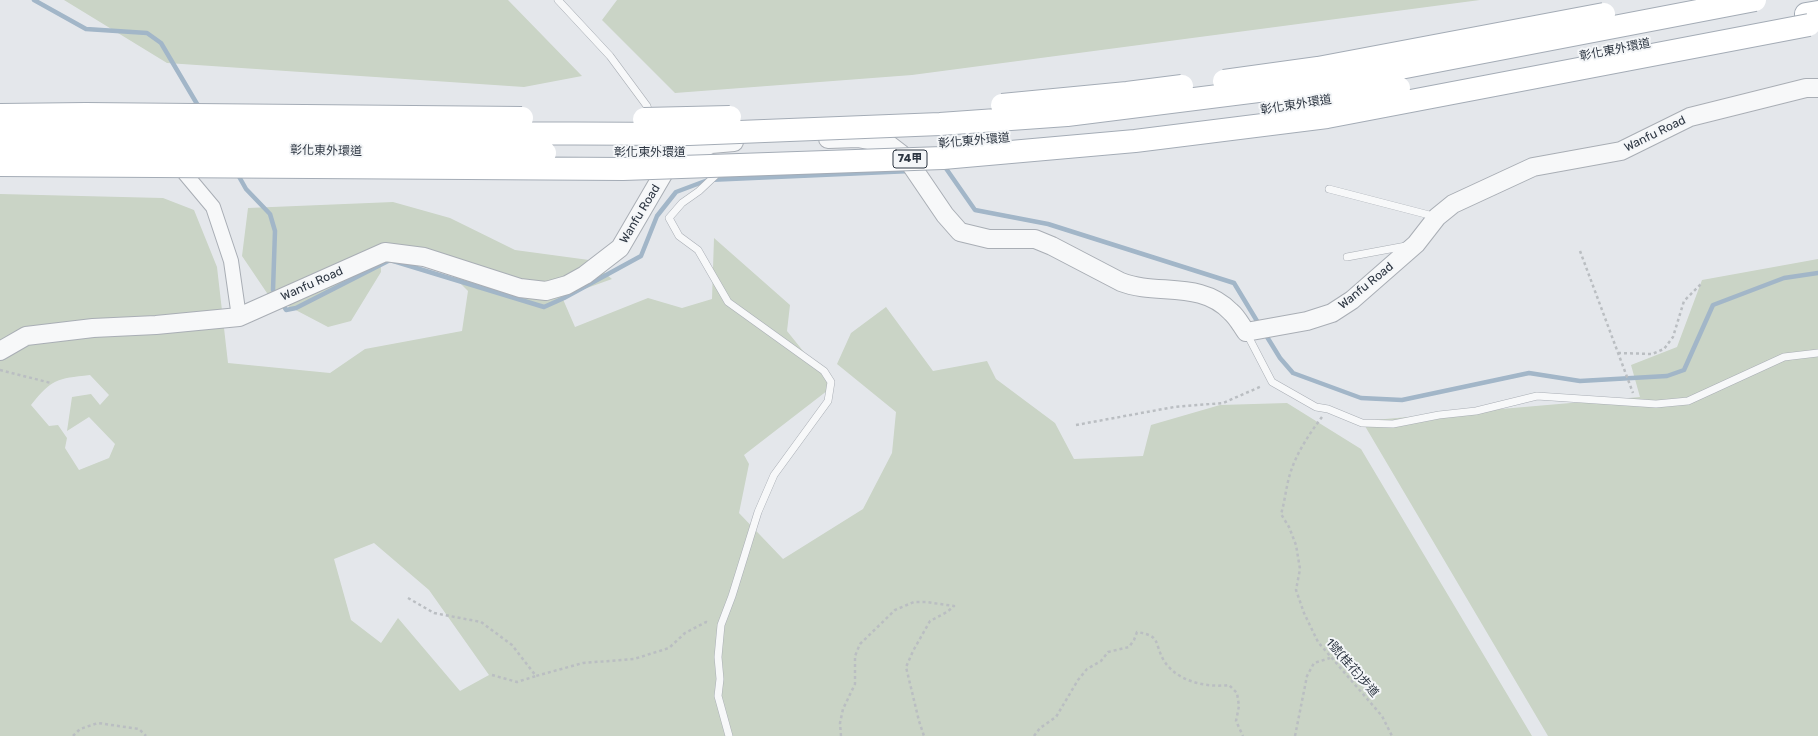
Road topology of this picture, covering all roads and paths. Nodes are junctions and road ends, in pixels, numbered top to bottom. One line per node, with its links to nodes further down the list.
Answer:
1 (558, 0): 10 (lane)
2 (1680, 0): 6 (main road, bridge)
3 (1755, 0): 7 (main road, 彰化東外環道, bridge)
4 (1813, 19): 8 (main road, 彰化東外環道 / 74甲, bridge); 11 (main road, 74甲, bridge)
5 (1818, 88): 14 (street, Wanfu Road)
6 (0, 115)
7 (0, 131)
8 (0, 149): 19 (street)
9 (717, 159): 10 (street); 12 (street); 31 (lane)
10 (669, 164): 12 (street); 19 (street, Wanfu Road)
11 (0, 165)
12 (924, 183): 20 (street)
13 (1329, 189): 14 (lane)
14 (1437, 217): 15 (street, Wanfu Road)
15 (1416, 244): 17 (lane); 20 (street, Wanfu Road)
16 (1580, 251): 22 (path)
17 (1347, 257)
18 (1701, 284): 22 (path)
19 (239, 317): 21 (street, Wanfu Road)
20 (1246, 332): 25 (lane)
21 (0, 351)
22 (1618, 353): 27 (path)
23 (1818, 353): 27 (lane)
24 (0, 370): 26 (path)
25 (1272, 382): 28 (lane); 29 (path)
26 (51, 383)
27 (1636, 403): 28 (lane)
28 (1328, 409): 32 (path, 1號(桂花)步道)
29 (1076, 425)
30 (408, 598): 34 (path)
31 (721, 625): 34 (path); 37 (lane)
32 (1330, 658): 42 (path); 43 (path, 1號(桂花)步道)
33 (492, 675): 34 (path)
34 (536, 676)
35 (73, 736): 36 (path)
36 (146, 736)
37 (729, 736)
38 (841, 736): 39 (path)
39 (924, 736)
40 (1034, 736): 41 (path)
41 (1243, 736)
42 (1295, 736)
43 (1392, 736)

